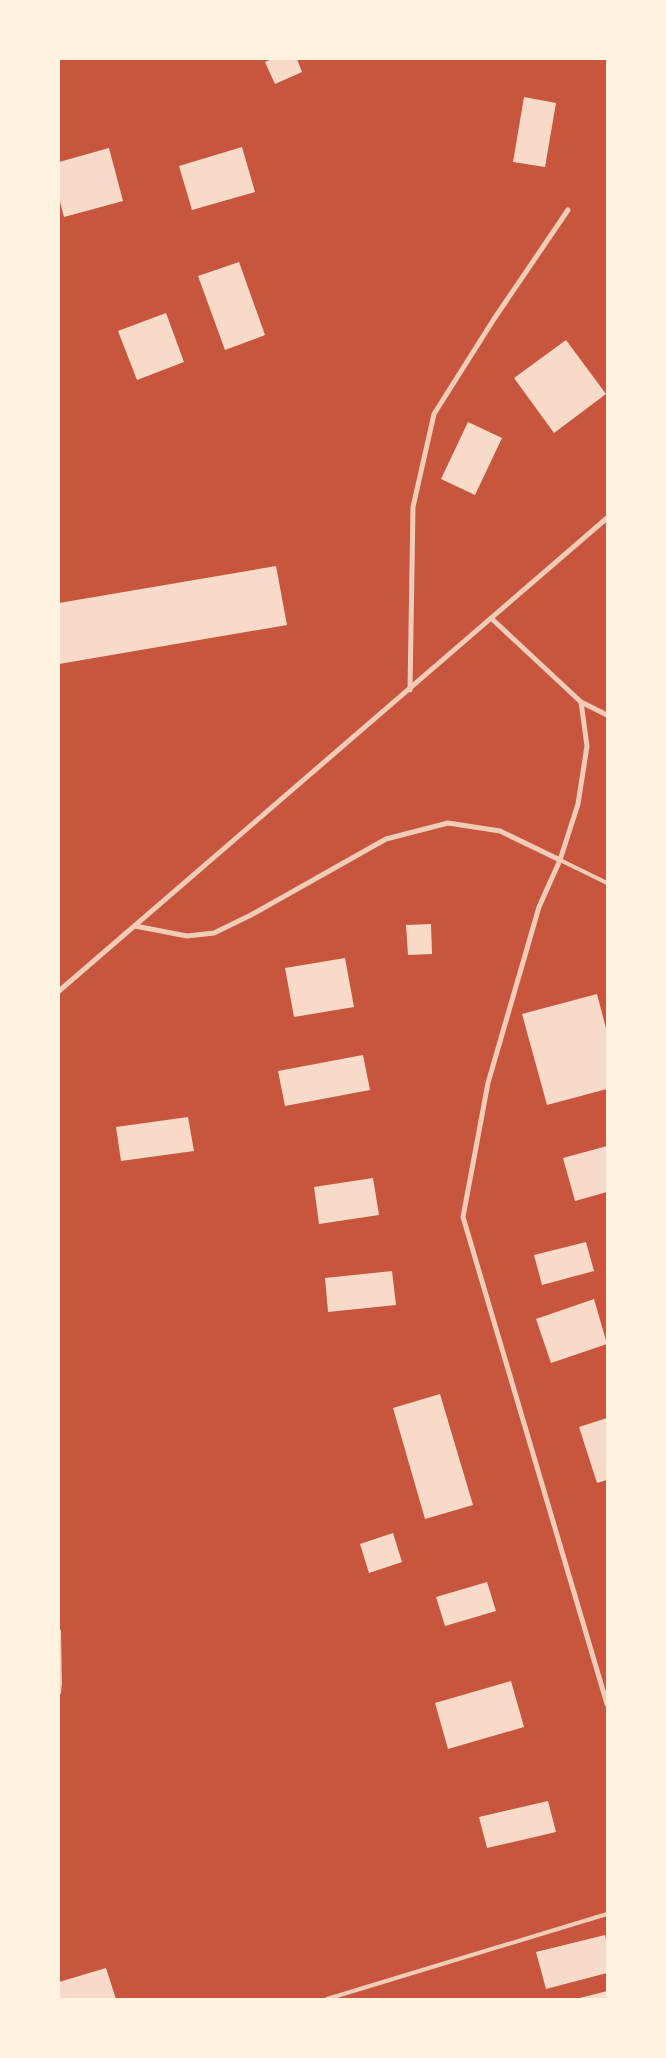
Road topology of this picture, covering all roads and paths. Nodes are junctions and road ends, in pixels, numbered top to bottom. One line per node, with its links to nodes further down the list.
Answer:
1 (568, 210): 4 (street)
2 (607, 518): 3 (street)
3 (492, 619): 4 (street); 5 (street)
4 (410, 690): 9 (street)
5 (581, 702): 6 (street); 7 (street)
6 (607, 715)
7 (560, 860): 8 (lane); 9 (street); 13 (street)
8 (607, 883)
9 (135, 926): 10 (street)
10 (59, 991)
11 (59, 1631): 12 (lane)
12 (59, 1693)
13 (607, 1704)
14 (607, 1914): 15 (lane)
15 (327, 1999)

